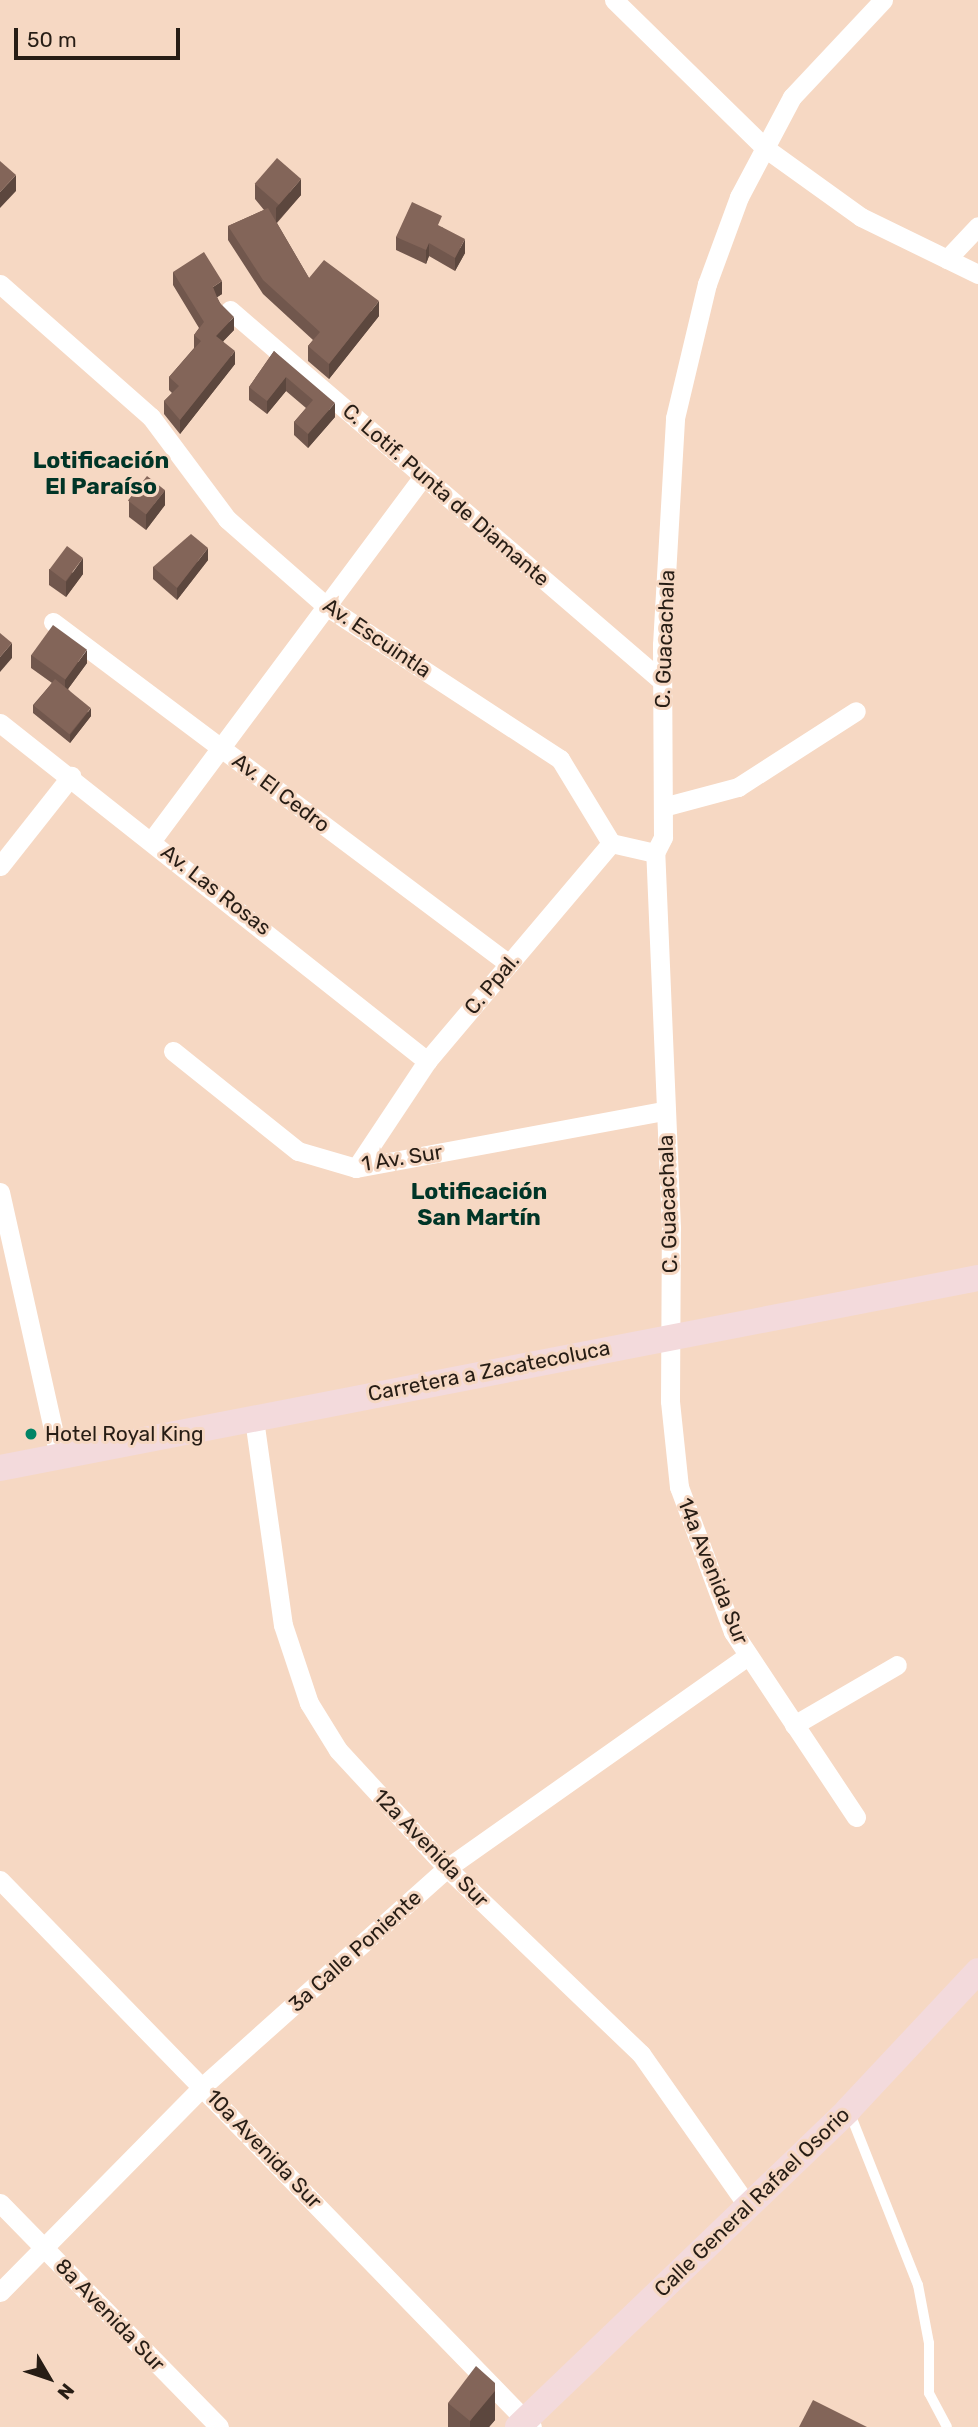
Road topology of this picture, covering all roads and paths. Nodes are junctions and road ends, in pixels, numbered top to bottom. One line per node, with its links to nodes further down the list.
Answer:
1 (614, 0): 3 (street)
2 (883, 0): 3 (street, C. Guacachala)
3 (765, 148): 5 (street); 12 (street, C. Guacachala)
4 (978, 226): 5 (street)
5 (947, 259): 6 (street)
6 (978, 274)
7 (0, 284): 10 (street, Av. Escuintla)
8 (230, 310): 9 (street, C. Lotif. Punta de Diamante)
9 (423, 476): 10 (street); 12 (street, C. Lotif. Punta de Diamante)
10 (326, 606): 15 (street); 19 (street, Av. Escuintla)
11 (53, 622): 15 (street, Av. El Cedro)
12 (662, 681): 17 (street, C. Guacachala)
13 (856, 711): 17 (street)
14 (0, 723): 16 (street, Av. Las Rosas)
15 (220, 748): 18 (street); 22 (street, Av. El Cedro)
16 (71, 776): 18 (street, Av. Las Rosas); 21 (street)
17 (663, 807): 20 (street, C. Guacachala)
18 (152, 840): 24 (street, Av. Las Rosas)
19 (611, 843): 20 (street); 22 (street, C. Ppal.)
20 (655, 853): 25 (street, C. Guacachala)
21 (0, 866)
22 (509, 964): 24 (street, C. Ppal.)
23 (173, 1052): 26 (street, 1 Av. Sur)
24 (427, 1062): 26 (street, C. Ppal.)
25 (664, 1111): 26 (street, 1 Av. Sur); 29 (street, C. Guacachala)
26 (356, 1168)
27 (0, 1192): 31 (street)
28 (978, 1278): 29 (main road, Carretera a Zacatecoluca)
29 (669, 1335): 30 (main road, Carretera a Zacatecoluca); 33 (street, 14a Avenida Sur)
30 (254, 1419): 31 (main road, Carretera a Zacatecoluca); 37 (street, 12a Avenida Sur)
31 (60, 1456): 32 (main road, Carretera a Zacatecoluca)
32 (0, 1468)
33 (748, 1656): 35 (street, 14a Avenida Sur); 37 (street, 3a Calle Poniente)
34 (897, 1665): 35 (street)
35 (794, 1725): 36 (street, 14a Avenida Sur)
36 (856, 1817)
37 (447, 1868): 40 (street, 3a Calle Poniente); 43 (street, 12a Avenida Sur)
38 (0, 1880): 40 (street, 10a Avenida Sur)
39 (978, 1971): 41 (main road, Calle General Rafael Osorio)
40 (203, 2086): 44 (street, 3a Calle Poniente); 46 (street, 10a Avenida Sur)
41 (848, 2110): 43 (main road, Calle General Rafael Osorio); 48 (lane)
42 (0, 2203): 44 (street, 8a Avenida Sur)
43 (748, 2206): 46 (main road, Calle General Rafael Osorio)
44 (44, 2248): 45 (street, 3a Calle Poniente); 47 (street, 8a Avenida Sur)
45 (0, 2292)
46 (525, 2425)
47 (219, 2427)
48 (947, 2427)

